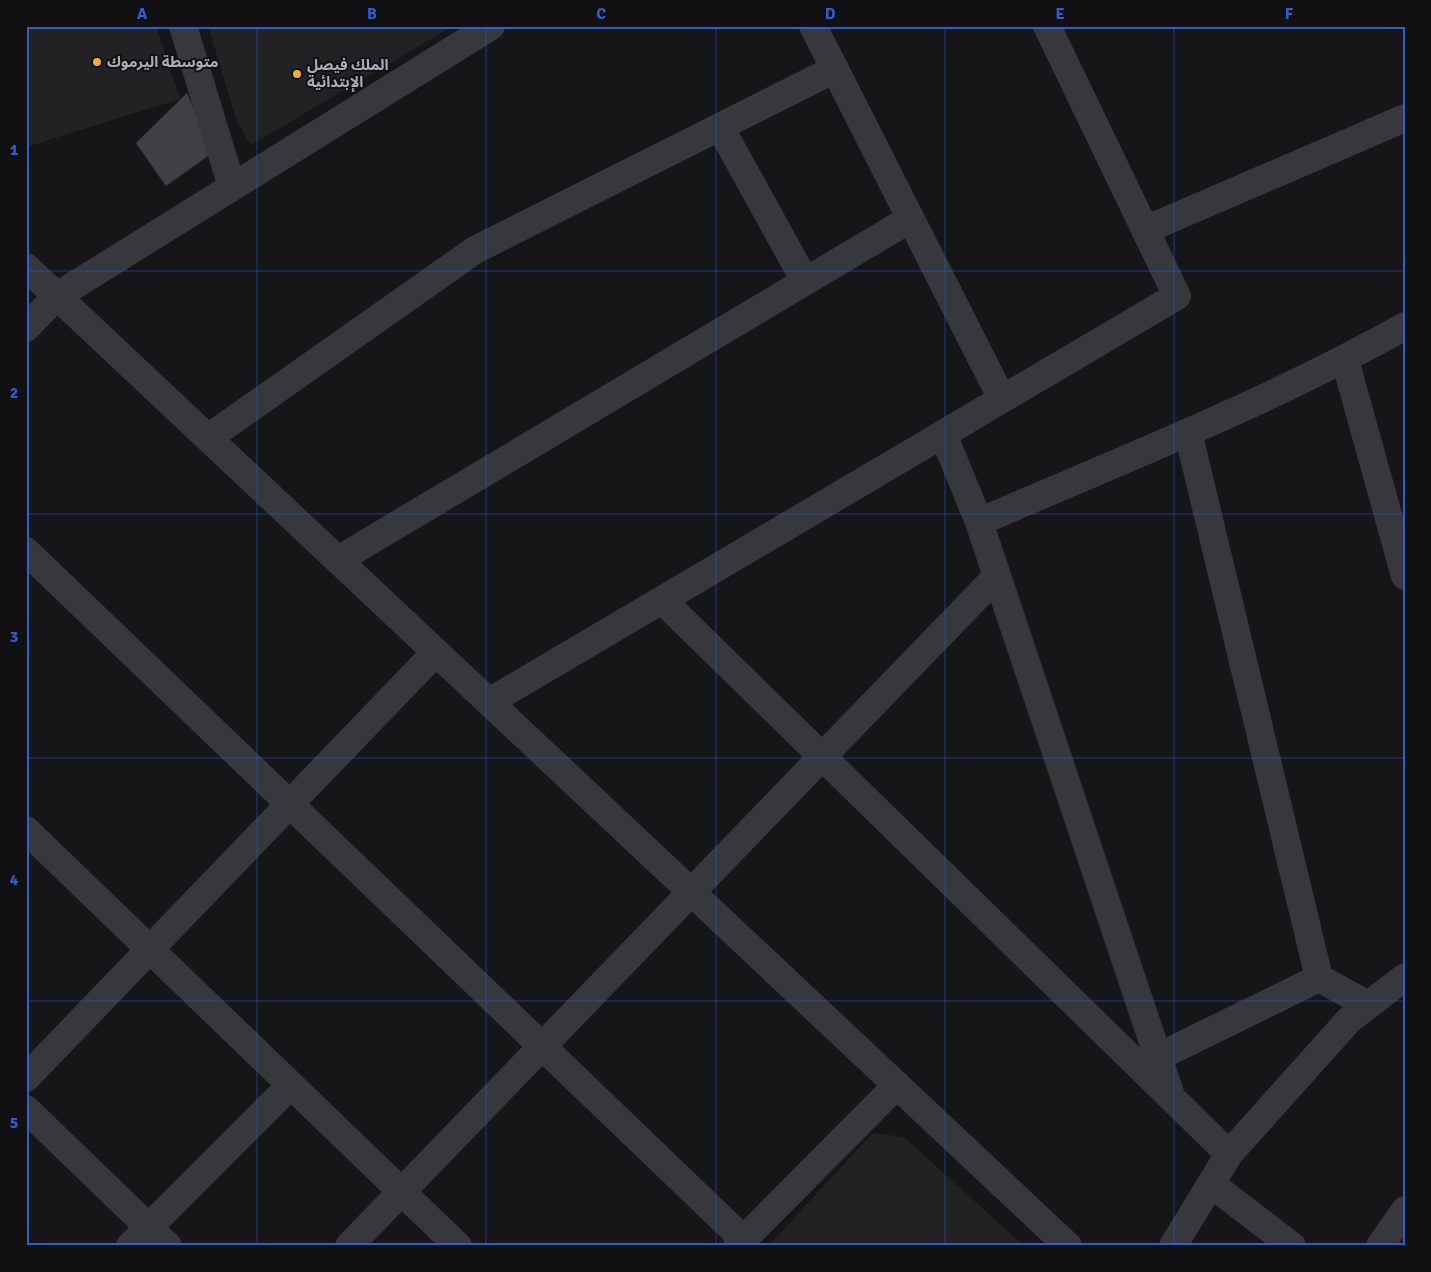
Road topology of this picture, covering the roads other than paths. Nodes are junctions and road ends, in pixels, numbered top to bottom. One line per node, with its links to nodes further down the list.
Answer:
1 (183, 26): 8 (street)
2 (491, 26): 8 (street)
3 (813, 26): 5 (street)
4 (1047, 26): 10 (street)
5 (835, 69): 7 (street); 9 (street)
6 (1405, 118): 10 (street)
7 (720, 127): 12 (street); 20 (street)
8 (232, 187): 13 (street)
9 (910, 219): 12 (street); 17 (street)
10 (1146, 230): 17 (street)
11 (26, 267): 13 (street)
12 (805, 281): 24 (street)
13 (57, 296): 15 (street); 20 (street)
14 (1405, 326): 16 (street)
15 (26, 328)
16 (1345, 360): 18 (street); 22 (street)
17 (1002, 399): 19 (street)
18 (1188, 432): 21 (street); 36 (street)
19 (943, 434): 21 (street); 27 (street)
20 (208, 438): 24 (street)
21 (979, 522): 25 (street)
22 (1399, 531): 26 (street)
23 (26, 551): 31 (street)
24 (338, 560): 28 (street)
25 (997, 576): 30 (street); 39 (street)
26 (1405, 576)
27 (662, 600): 29 (street); 30 (street)
28 (436, 652): 29 (street); 31 (street)
29 (489, 702): 33 (street)
30 (822, 757): 33 (street); 43 (street)
31 (290, 804): 34 (street); 38 (street)
32 (26, 830): 34 (street)
33 (691, 892): 38 (street); 42 (street)
34 (150, 949): 40 (street); 41 (street)
35 (1405, 977): 37 (street)
36 (1319, 978): 37 (street); 39 (street)
37 (1368, 1005): 45 (street)
38 (542, 1046): 47 (street); 50 (street)
39 (1158, 1058): 43 (street)
40 (26, 1078)
41 (291, 1084): 47 (street); 49 (street)
42 (897, 1085): 50 (street); 54 (street)
43 (1173, 1102): 45 (street)
44 (26, 1110): 49 (street)
45 (1229, 1154): 46 (street)
46 (1211, 1184): 55 (street); 56 (street)
47 (402, 1191): 52 (street); 53 (street)
48 (1405, 1210): 57 (street)
49 (139, 1236): 51 (street)
50 (740, 1242)
51 (168, 1246)
52 (349, 1246)
53 (458, 1246)
54 (1068, 1246)
55 (1173, 1246)
56 (1292, 1246)
57 (1380, 1246)

